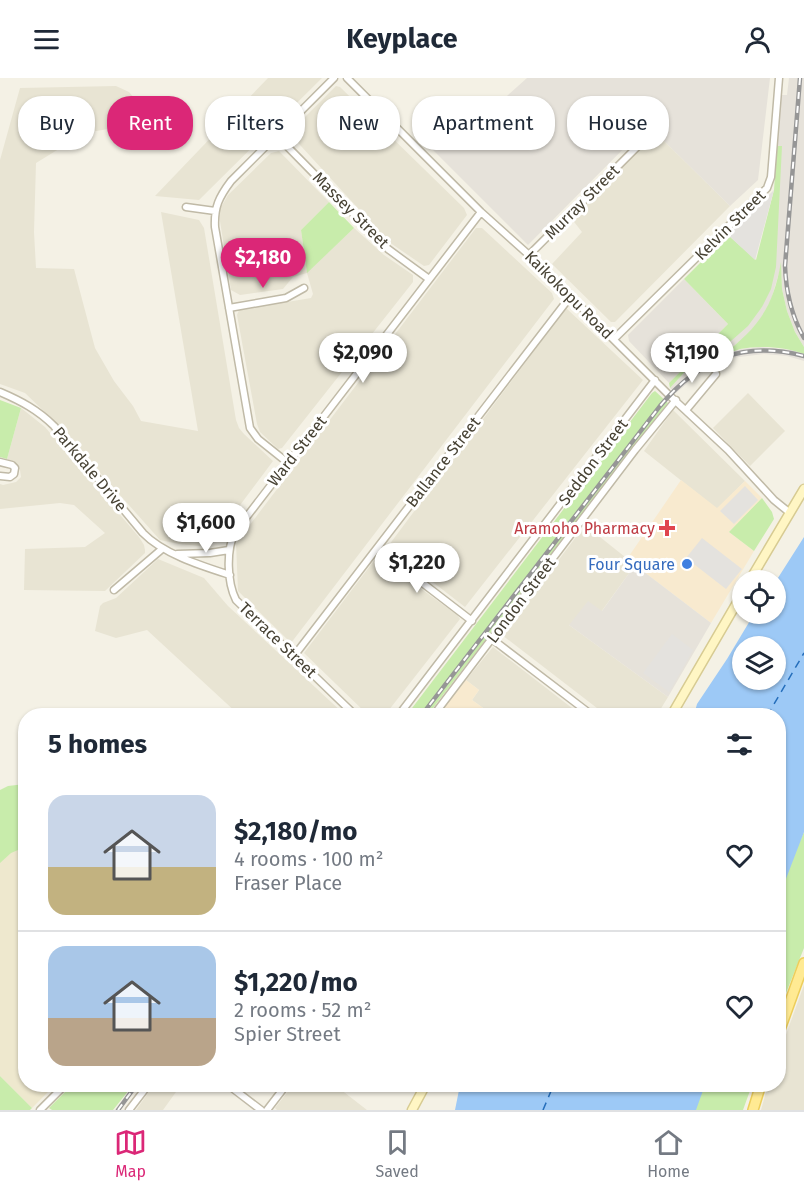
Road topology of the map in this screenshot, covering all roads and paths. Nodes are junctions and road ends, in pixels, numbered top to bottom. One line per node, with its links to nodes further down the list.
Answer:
1 (334, 78): 4 (street)
2 (347, 78): 10 (street, Kaikokopu Road)
3 (779, 78): 16 (street, Kelvin Street)
4 (305, 107)
5 (262, 150): 9 (street)
6 (290, 150): 12 (street, Massey Street)
7 (634, 150): 11 (street, Murray Street)
8 (186, 207): 9 (street)
9 (215, 211): 15 (street)
10 (481, 212): 11 (street, Kaikokopu Road); 12 (street, Ward Street)
11 (529, 255): 14 (street, Kaikokopu Road)
12 (429, 279): 23 (street, Ward Street)
13 (304, 288): 15 (street)
14 (570, 297): 16 (street, Kaikokopu Road); 27 (street, Ballance Street)
15 (229, 308): 23 (street)
16 (614, 339): 18 (street, Kaikokopu Road)
17 (717, 374): 21 (street)
18 (655, 380): 20 (street, Kaikokopu Road); 35 (street, Seddon Street)
19 (0, 392): 28 (street, Parkdale Drive)
20 (676, 400): 21 (street, Kaikokopu Road); 36 (street, London Street)
21 (686, 410): 26 (street, Kaikokopu Road)
22 (0, 462): 24 (street)
23 (288, 463): 29 (street, Ward Street)
24 (0, 476)
25 (804, 489): 26 (main road)
26 (790, 513): 31 (main road)
27 (377, 548): 35 (street); 37 (street, Ballance Street)
28 (162, 549): 30 (street, Parkdale Drive); 33 (street)
29 (230, 550): 30 (street, Parkdale Drive); 32 (street, Terrace Street)
30 (174, 554): 32 (street, Parkdale Drive)
31 (756, 570)
32 (230, 575): 37 (street, Terrace Street)
33 (114, 590)
34 (732, 611): 42 (main road)
35 (472, 621): 39 (street, Seddon Street)
36 (492, 639): 40 (street, London Street); 41 (street)
37 (294, 656): 38 (street, Terrace Street)
38 (348, 708)
39 (404, 708)
40 (439, 708)
41 (583, 708)
42 (676, 708)
43 (804, 963): 44 (main road)
44 (786, 1013)
45 (58, 1092): 52 (street)
46 (143, 1092): 53 (street)
47 (238, 1092): 54 (street)
48 (281, 1092): 55 (street)
49 (421, 1092): 51 (main road)
50 (759, 1092): 56 (main road)
51 (411, 1108)
52 (40, 1110)
53 (129, 1110)
54 (261, 1110)
55 (267, 1110)
56 (753, 1110)

